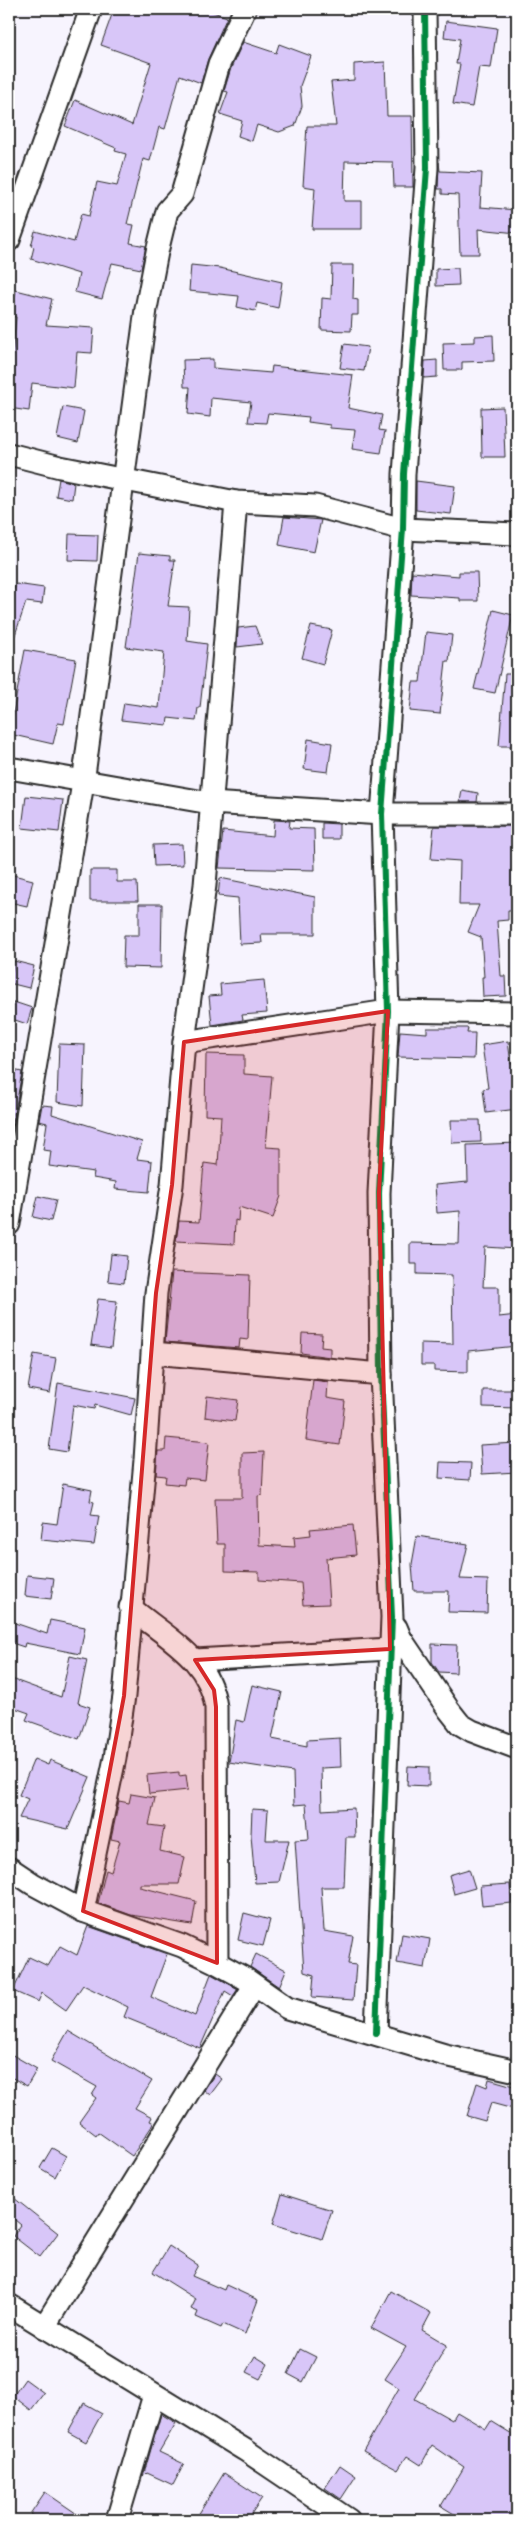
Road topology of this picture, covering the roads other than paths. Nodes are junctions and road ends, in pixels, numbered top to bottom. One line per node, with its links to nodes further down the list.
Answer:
1 (91, 9): 4 (street)
2 (245, 9): 6 (street)
3 (425, 9): 8 (street)
4 (9, 240)
5 (9, 454): 6 (street)
6 (124, 478): 7 (street); 11 (street)
7 (236, 502): 8 (street); 12 (street)
8 (403, 530): 9 (street); 13 (street)
9 (517, 534)
10 (9, 768): 11 (street)
11 (83, 783): 12 (street); 18 (street)
12 (210, 803): 13 (street); 17 (street)
13 (382, 814): 14 (street); 15 (street)
14 (517, 814)
15 (388, 1011): 16 (street); 17 (street); 20 (street)
16 (517, 1013)
17 (184, 1042): 19 (street)
18 (9, 1224)
19 (153, 1353): 20 (street); 21 (street)
20 (382, 1374): 22 (street)
21 (130, 1607): 23 (street); 26 (street)
22 (396, 1644): 23 (street); 24 (street); 29 (street)
23 (195, 1660): 27 (street)
24 (517, 1748)
25 (9, 1868): 26 (street)
26 (83, 1911): 27 (street)
27 (217, 1963): 28 (street)
28 (254, 1986): 29 (street); 32 (street)
29 (376, 2033): 30 (street)
30 (517, 2071)
31 (9, 2305): 32 (street)
32 (44, 2327): 33 (street)
33 (154, 2394): 34 (street); 35 (street)
34 (117, 2520)
35 (349, 2520)

